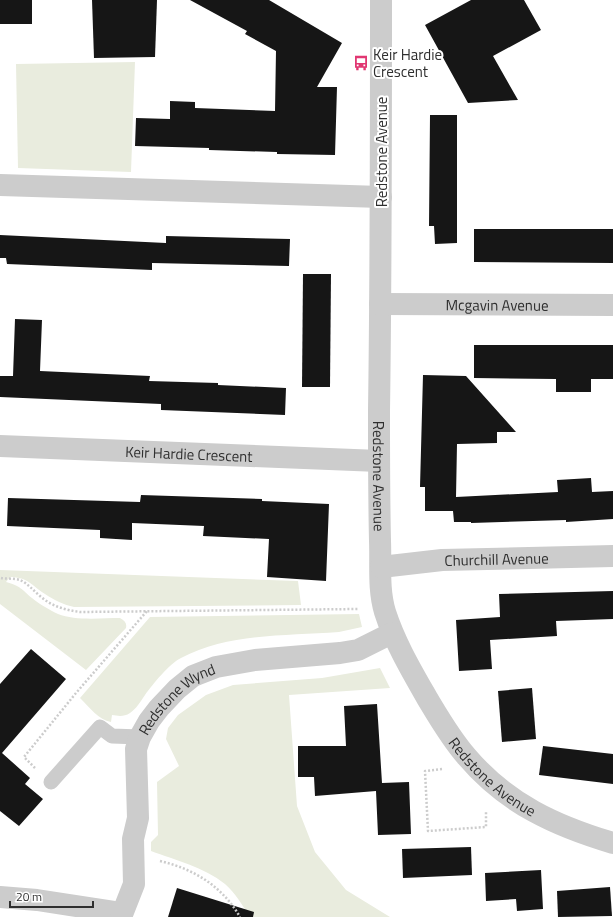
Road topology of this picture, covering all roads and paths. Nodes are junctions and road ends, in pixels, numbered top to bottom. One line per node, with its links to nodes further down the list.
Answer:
1 (381, 0): 3 (street, Redstone Avenue)
2 (0, 185): 3 (street)
3 (381, 197): 4 (street, Redstone Avenue)
4 (380, 304): 5 (street, Mcgavin Avenue); 7 (street, Redstone Avenue)
5 (613, 305)
6 (0, 446): 7 (street, Keir Hardie Crescent)
7 (379, 461): 9 (street, Redstone Avenue)
8 (613, 556): 9 (street, Churchill Avenue)
9 (381, 567): 11 (street, Redstone Avenue)
10 (1, 578): 12 (path)
11 (384, 609): 12 (path); 13 (street, Redstone Avenue)
12 (147, 611): 16 (path)
13 (392, 633): 14 (street, Redstone Wynd); 15 (street, Redstone Avenue)
14 (140, 737): 16 (lane); 19 (street, Redstone Wynd)
15 (464, 754): 17 (street, Redstone Avenue); 17 (path)
16 (51, 782)
17 (496, 787): 18 (street, Redstone Avenue)
18 (613, 843)
19 (134, 855): 21 (street, Redstone Wynd); 22 (path)
20 (0, 898): 21 (street, Redstone Wynd)
21 (122, 915)
22 (240, 917)

